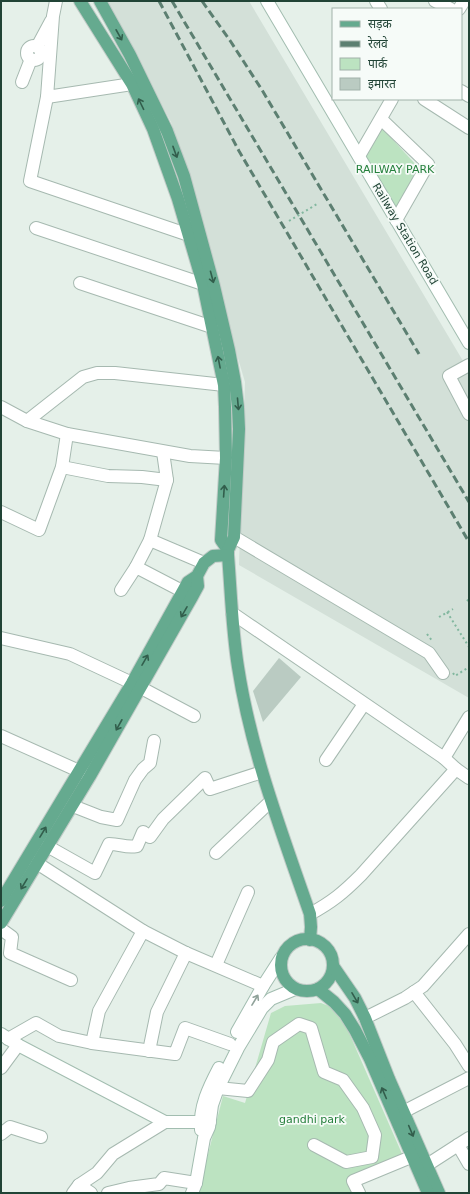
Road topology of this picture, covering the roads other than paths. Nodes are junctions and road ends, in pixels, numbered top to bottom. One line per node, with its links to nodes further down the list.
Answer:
1 (56, 1): 7 (street)
2 (80, 1): 9 (main road)
3 (100, 1): 16 (main road, one-way to 16)
4 (267, 1): 15 (street, Railway Station Road)
5 (435, 1): 6 (street)
6 (449, 8)
7 (54, 16): 8 (street); 10 (street)
8 (22, 82)
9 (132, 84): 10 (street); 16 (main road, one-way to 9)
10 (47, 97): 19 (street)
11 (391, 100): 13 (street)
12 (426, 100): 14 (street)
13 (381, 119): 15 (street); 17 (street)
14 (469, 128)
15 (359, 156): 17 (street, Railway Station Road)
16 (184, 197): 19 (main road); 35 (main road, one-way to 35)
17 (396, 220): 23 (street, Railway Station Road)
18 (36, 228): 21 (street)
19 (189, 234): 21 (main road)
20 (80, 283): 22 (street)
21 (203, 284): 22 (main road)
22 (212, 327): 25 (main road, one-way to 22)
23 (469, 343)
24 (469, 365): 27 (street)
25 (224, 385): 28 (street); 31 (main road)
26 (1, 407): 28 (street)
27 (469, 414)
28 (27, 421): 29 (street)
29 (66, 434): 30 (street); 32 (street)
30 (163, 452): 31 (street); 33 (street)
31 (226, 458): 37 (main road, one-way to 31)
32 (62, 467): 33 (street); 34 (street)
33 (167, 480): 36 (street)
34 (1, 512)
35 (234, 537): 37 (main road); 46 (street)
36 (150, 540): 38 (street); 39 (street)
37 (228, 552): 38 (main road); 43 (main road)
38 (204, 563): 40 (main road)
39 (136, 567): 41 (street); 42 (street)
40 (197, 576): 42 (main road); 44 (main road, one-way to 44)
41 (121, 590)
42 (184, 592): 44 (main road)
43 (232, 613): 48 (street); 57 (main road)
44 (171, 623): 47 (main road)
45 (1, 638): 47 (street)
46 (443, 673)
47 (136, 685): 49 (street); 56 (main road); 58 (main road, one-way to 58)
48 (364, 704): 53 (street); 54 (street)
49 (194, 716)
50 (469, 717): 53 (street)
51 (1, 736): 56 (street)
52 (154, 741): 61 (street)
53 (444, 758): 55 (street)
54 (326, 760)
55 (456, 769): 59 (street); 67 (street)
56 (79, 771): 58 (street); 64 (main road, one-way to 56)
57 (262, 772): 60 (main road); 62 (street)
58 (90, 776): 61 (main road)
59 (469, 778)
60 (271, 801): 63 (street); 67 (main road)
61 (73, 806): 62 (main road)
62 (47, 846): 64 (main road)
63 (216, 854)
64 (32, 860): 66 (main road); 68 (main road, one-way to 68); 70 (street)
65 (248, 892): 75 (street)
66 (1, 901)
67 (310, 914): 72 (main road)
68 (3, 916)
69 (1, 929): 77 (street)
70 (143, 931): 73 (street); 84 (street)
71 (469, 934): 81 (street)
72 (310, 940): 74 (main road); 76 (main road)
73 (186, 953): 75 (street); 86 (street)
74 (281, 958): 78 (street); 79 (main road)
75 (216, 965): 78 (street)
76 (333, 966): 80 (main road); 82 (main road, one-way to 82)
77 (71, 980)
78 (263, 986): 85 (street, one-way to 78)
79 (296, 989): 80 (main road); 90 (street)
80 (318, 989): 99 (main road, one-way to 80)
81 (414, 992): 82 (street); 87 (street)
82 (365, 1018): 91 (main road)
83 (9, 1039): 84 (street); 88 (street); 92 (street)
84 (92, 1043): 86 (street)
85 (230, 1044): 86 (street); 93 (street)
86 (149, 1051)
87 (469, 1066)
88 (1, 1068)
89 (469, 1078): 91 (street)
90 (218, 1088): 93 (street); 97 (street)
91 (403, 1112): 101 (main road, one-way to 101)
92 (165, 1122): 93 (street); 103 (street)
93 (205, 1122): 102 (street)
94 (1, 1134): 95 (street)
95 (41, 1137)
96 (469, 1138): 98 (street)
97 (314, 1145)
98 (458, 1145): 100 (street); 101 (street)
99 (411, 1157): 106 (street); 107 (main road)
100 (469, 1164)
101 (427, 1165): 108 (main road)
102 (194, 1188): 105 (street)
103 (76, 1189): 104 (street)
104 (91, 1193)
105 (108, 1193)
106 (359, 1193)
107 (428, 1193)
108 (439, 1193)

